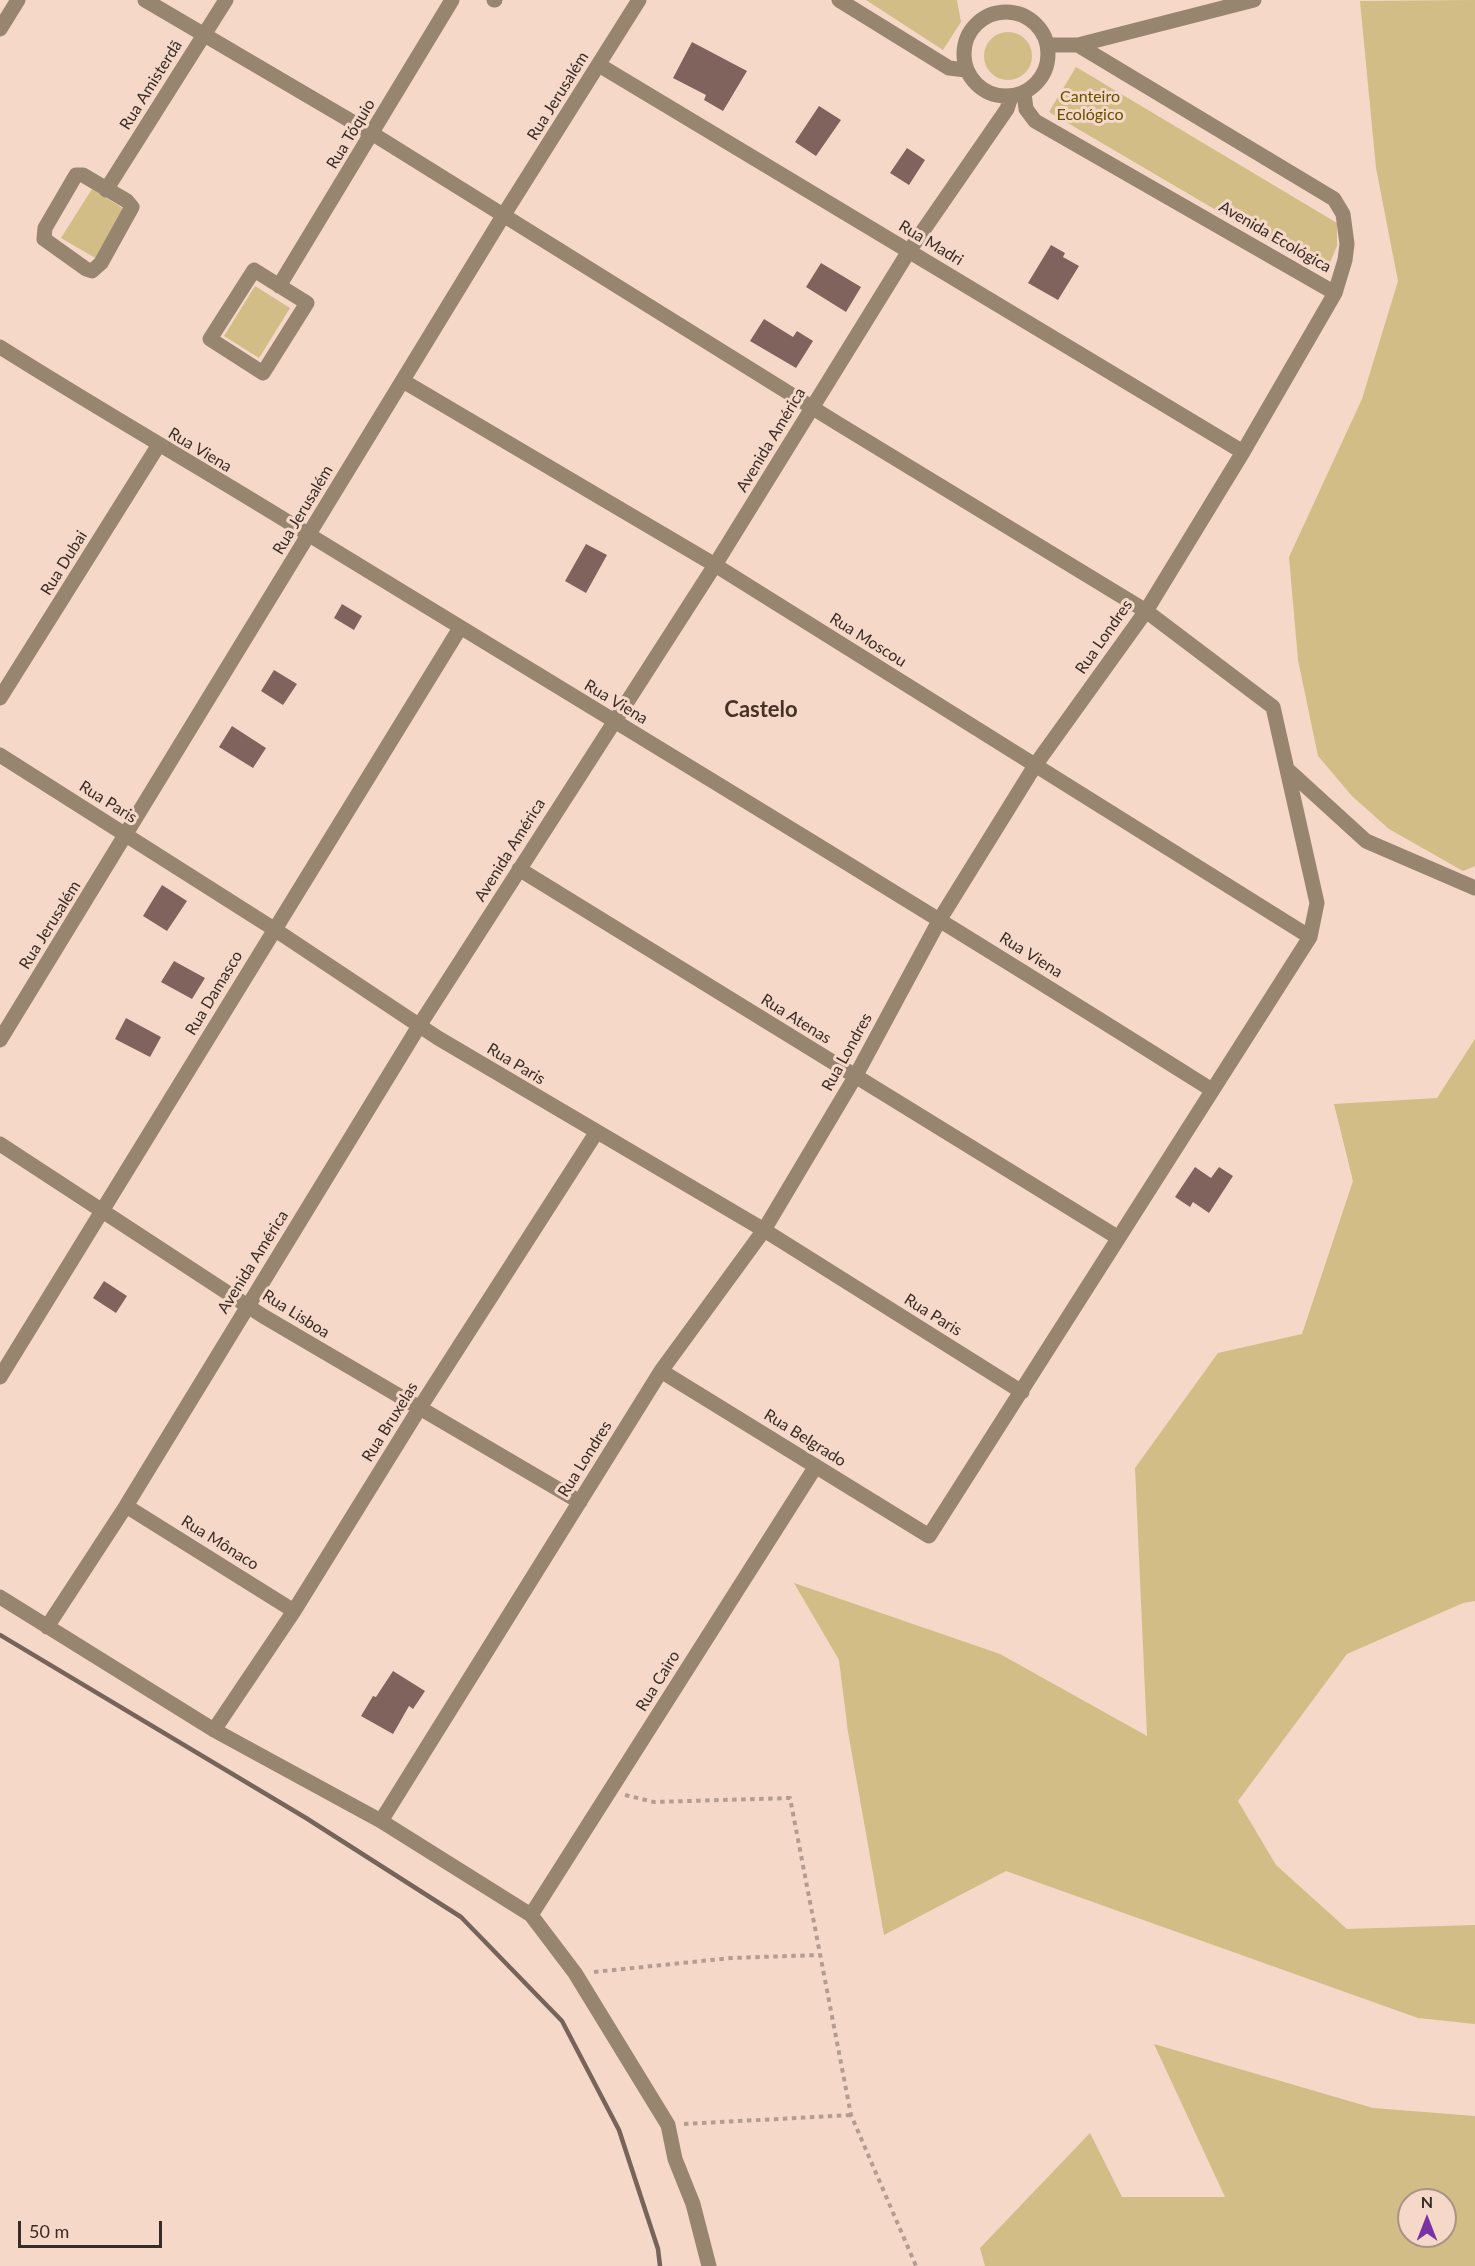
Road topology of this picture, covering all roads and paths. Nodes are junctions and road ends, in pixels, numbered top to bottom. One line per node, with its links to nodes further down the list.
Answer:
1 (18, 0): 9 (street)
2 (145, 0): 10 (street)
3 (226, 0): 10 (street, Rua Amisterdã)
4 (452, 0): 16 (street, Rua Tóquio)
5 (639, 0): 13 (street, Rua Jerusalém)
6 (839, 0): 14 (street)
7 (1254, 0): 12 (street)
8 (990, 7): 11 (street); 14 (street)
9 (0, 29)
10 (204, 34): 16 (street); 17 (street, Rua Amisterdã)
11 (1048, 45): 12 (street); 15 (street)
12 (1078, 45): 21 (street, Avenida Ecológica)
13 (599, 65): 18 (street, Rua Jerusalém); 19 (street, Rua Madri)
14 (966, 70): 15 (street)
15 (1017, 95): 19 (street, Avenida América); 21 (street, Avenida Ecológica)
16 (373, 134): 18 (street); 20 (street, Rua Tóquio)
17 (106, 190): 17 (street)
18 (503, 216): 23 (street, Rua Jerusalém); 24 (street)
19 (909, 251): 24 (street, Avenida América); 26 (street, Rua Madri)
20 (279, 286): 20 (street)
21 (1335, 293): 26 (street, Rua Londres)
22 (2, 353): 25 (street, Rua Viena)
23 (403, 381): 27 (street, Rua Jerusalém); 28 (street, Rua Moscou)
24 (812, 407): 28 (street, Avenida América); 29 (street)
25 (158, 446): 27 (street, Rua Viena); 31 (street, Rua Dubai)
26 (1244, 452): 29 (street, Rua Londres)
27 (309, 534): 30 (street, Rua Viena); 36 (street, Rua Jerusalém)
28 (715, 565): 32 (street, Avenida América); 34 (street, Rua Moscou)
29 (1146, 610): 34 (street, Rua Londres); 35 (street)
30 (460, 628): 32 (street, Rua Viena); 40 (street, Rua Damasco)
31 (0, 698)
32 (612, 722): 37 (street, Avenida América); 39 (street, Rua Viena)
33 (0, 755): 36 (street, Rua Paris)
34 (1036, 764): 39 (street, Rua Londres); 41 (street, Rua Moscou)
35 (1287, 769): 38 (street); 41 (street)
36 (126, 835): 40 (street, Rua Paris); 43 (street, Rua Jerusalém)
37 (519, 868): 42 (street, Avenida América); 44 (street, Rua Atenas)
38 (1475, 888)
39 (940, 919): 44 (street, Rua Londres); 45 (street, Rua Viena)
40 (274, 929): 42 (street, Rua Paris); 48 (street, Rua Damasco)
41 (1310, 936): 45 (street)
42 (420, 1026): 46 (street, Rua Paris); 51 (street, Avenida América)
43 (0, 1040)
44 (855, 1077): 49 (street, Rua Londres); 50 (street, Rua Atenas)
45 (1212, 1090): 50 (street)
46 (596, 1132): 49 (street, Rua Paris); 55 (street, Rua Bruxelas)
47 (0, 1144): 48 (street, Rua Lisboa)
48 (103, 1211): 51 (street, Rua Lisboa); 53 (street, Rua Damasco)
49 (765, 1230): 52 (street, Rua Londres); 54 (street, Rua Paris)
50 (1117, 1237): 54 (street)
51 (248, 1305): 55 (street, Rua Lisboa); 58 (street, Avenida América)
52 (661, 1371): 56 (street, Rua Belgrado); 57 (street, Rua Londres)
53 (0, 1377)
54 (1022, 1392): 56 (street, Rua Belgrado)
55 (419, 1409): 57 (street, Rua Lisboa); 60 (street, Rua Bruxelas)
56 (816, 1466): 63 (street, Rua Cairo)
57 (580, 1502): 64 (street, Rua Londres)
58 (126, 1506): 60 (street, Rua Mônaco); 61 (street, Avenida América)
59 (0, 1597): 61 (street)
60 (294, 1611): 62 (street, Rua Bruxelas)
61 (47, 1627): 62 (street)
62 (214, 1730): 64 (street)
63 (610, 1791): 65 (street, Rua Cairo); 66 (path)
64 (381, 1821): 65 (street)
65 (531, 1915): 67 (street)
66 (819, 1955): 67 (path); 68 (path)
67 (575, 1973): 69 (street)
68 (851, 2115): 69 (path); 71 (path)
69 (668, 2125): 70 (street)
70 (709, 2266)
71 (916, 2266)

